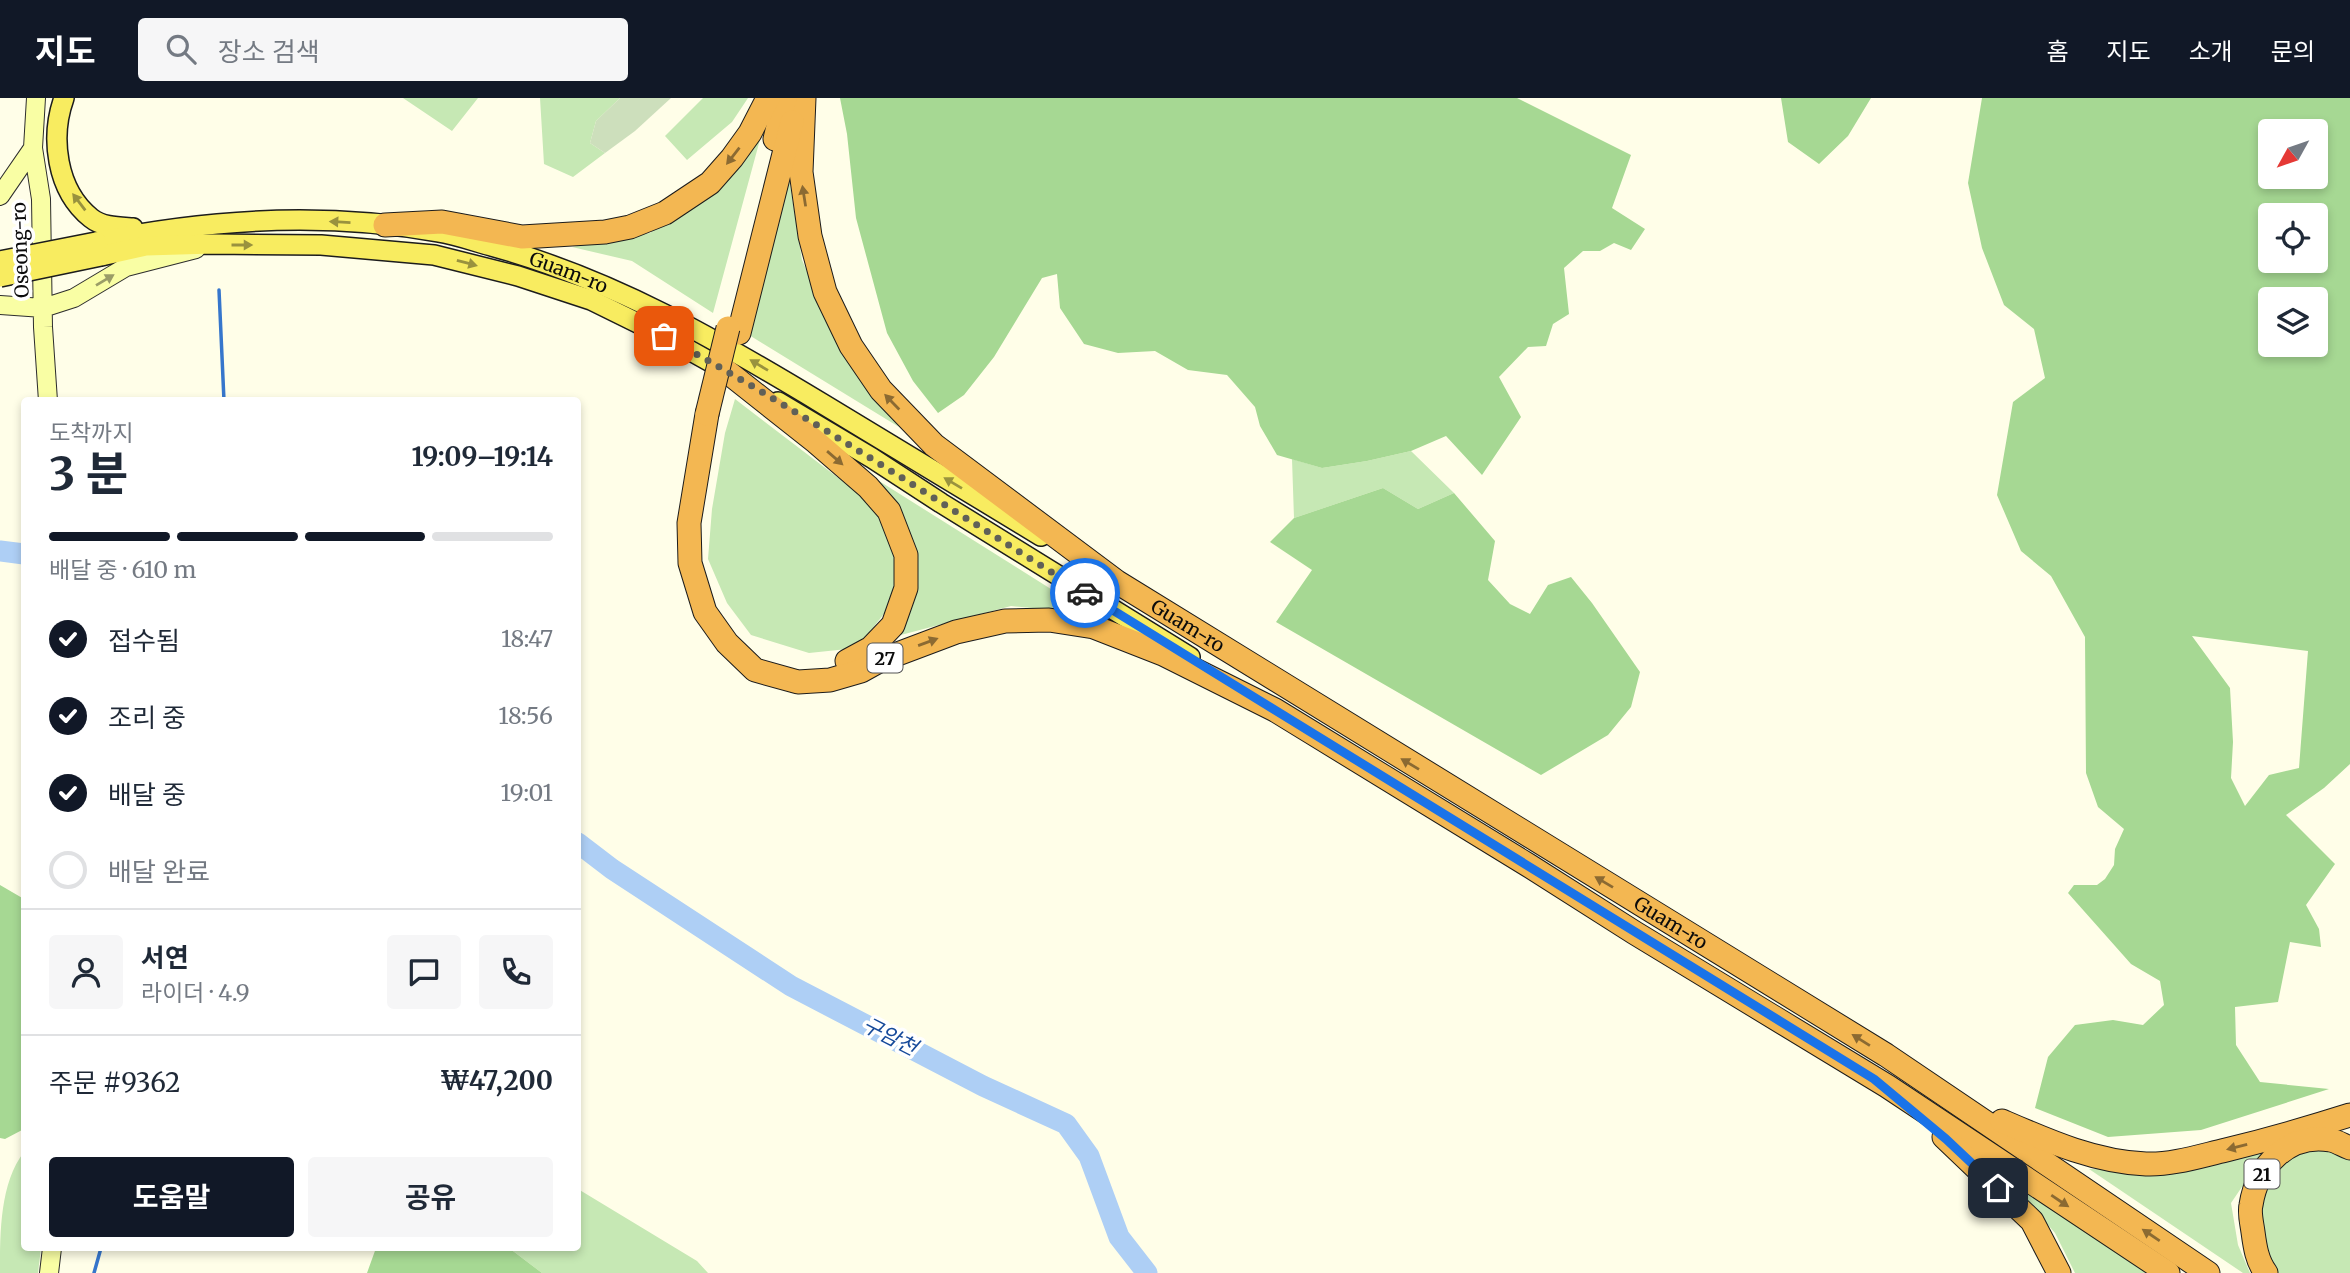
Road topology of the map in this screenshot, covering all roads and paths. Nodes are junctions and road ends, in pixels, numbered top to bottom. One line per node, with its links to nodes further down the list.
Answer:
1 (36, 98): 6 (main road, Oseong-ro)
2 (62, 98): 8 (main road); 10 (main road, one-way to 2)
3 (768, 98): 9 (highway, one-way to 9)
4 (785, 98): 17 (highway)
5 (801, 98): 17 (highway); 21 (highway, one-way to 5)
6 (33, 148): 7 (main road); 8 (main road, Oseong-ro)
7 (0, 196)
8 (41, 199): 16 (main road, Oseong-ro)
9 (385, 225): 10 (main road, Guam-ro, one-way to 10); 21 (main road, Guam-ro, one-way to 9)
10 (162, 231): 12 (main road, Guam-ro)
11 (213, 244): 12 (main road, Guam-ro); 16 (main road, one-way to 11); 18 (main road, Guam-ro, one-way to 18)
12 (98, 249): 13 (main road, Guam-ro, bridge); 14 (main road, Guam-ro, bridge)
13 (0, 261)
14 (0, 277)
15 (0, 305): 16 (main road)
16 (43, 308): 19 (main road, Oseong-ro)
17 (734, 331): 20 (highway)
18 (725, 370): 20 (highway, one-way to 20); 22 (main road, Guam-ro)
19 (48, 397)
20 (713, 416): 22 (highway, 27, one-way to 22)
21 (1116, 582): 23 (highway, Guam-ro, one-way to 21)
22 (1275, 710): 24 (highway, Guam-ro / 27)
23 (1886, 1055): 25 (highway, one-way to 23); 31 (highway, Guam-ro, one-way to 23)
24 (1874, 1079): 29 (highway); 30 (highway, Guam-ro / 27, one-way to 30)
25 (2350, 1115)
26 (2350, 1148): 32 (highway, 21)
27 (52, 1251): 28 (main road)
28 (49, 1273)
29 (2059, 1273)
30 (2168, 1273)
31 (2208, 1273)
32 (2266, 1273)

